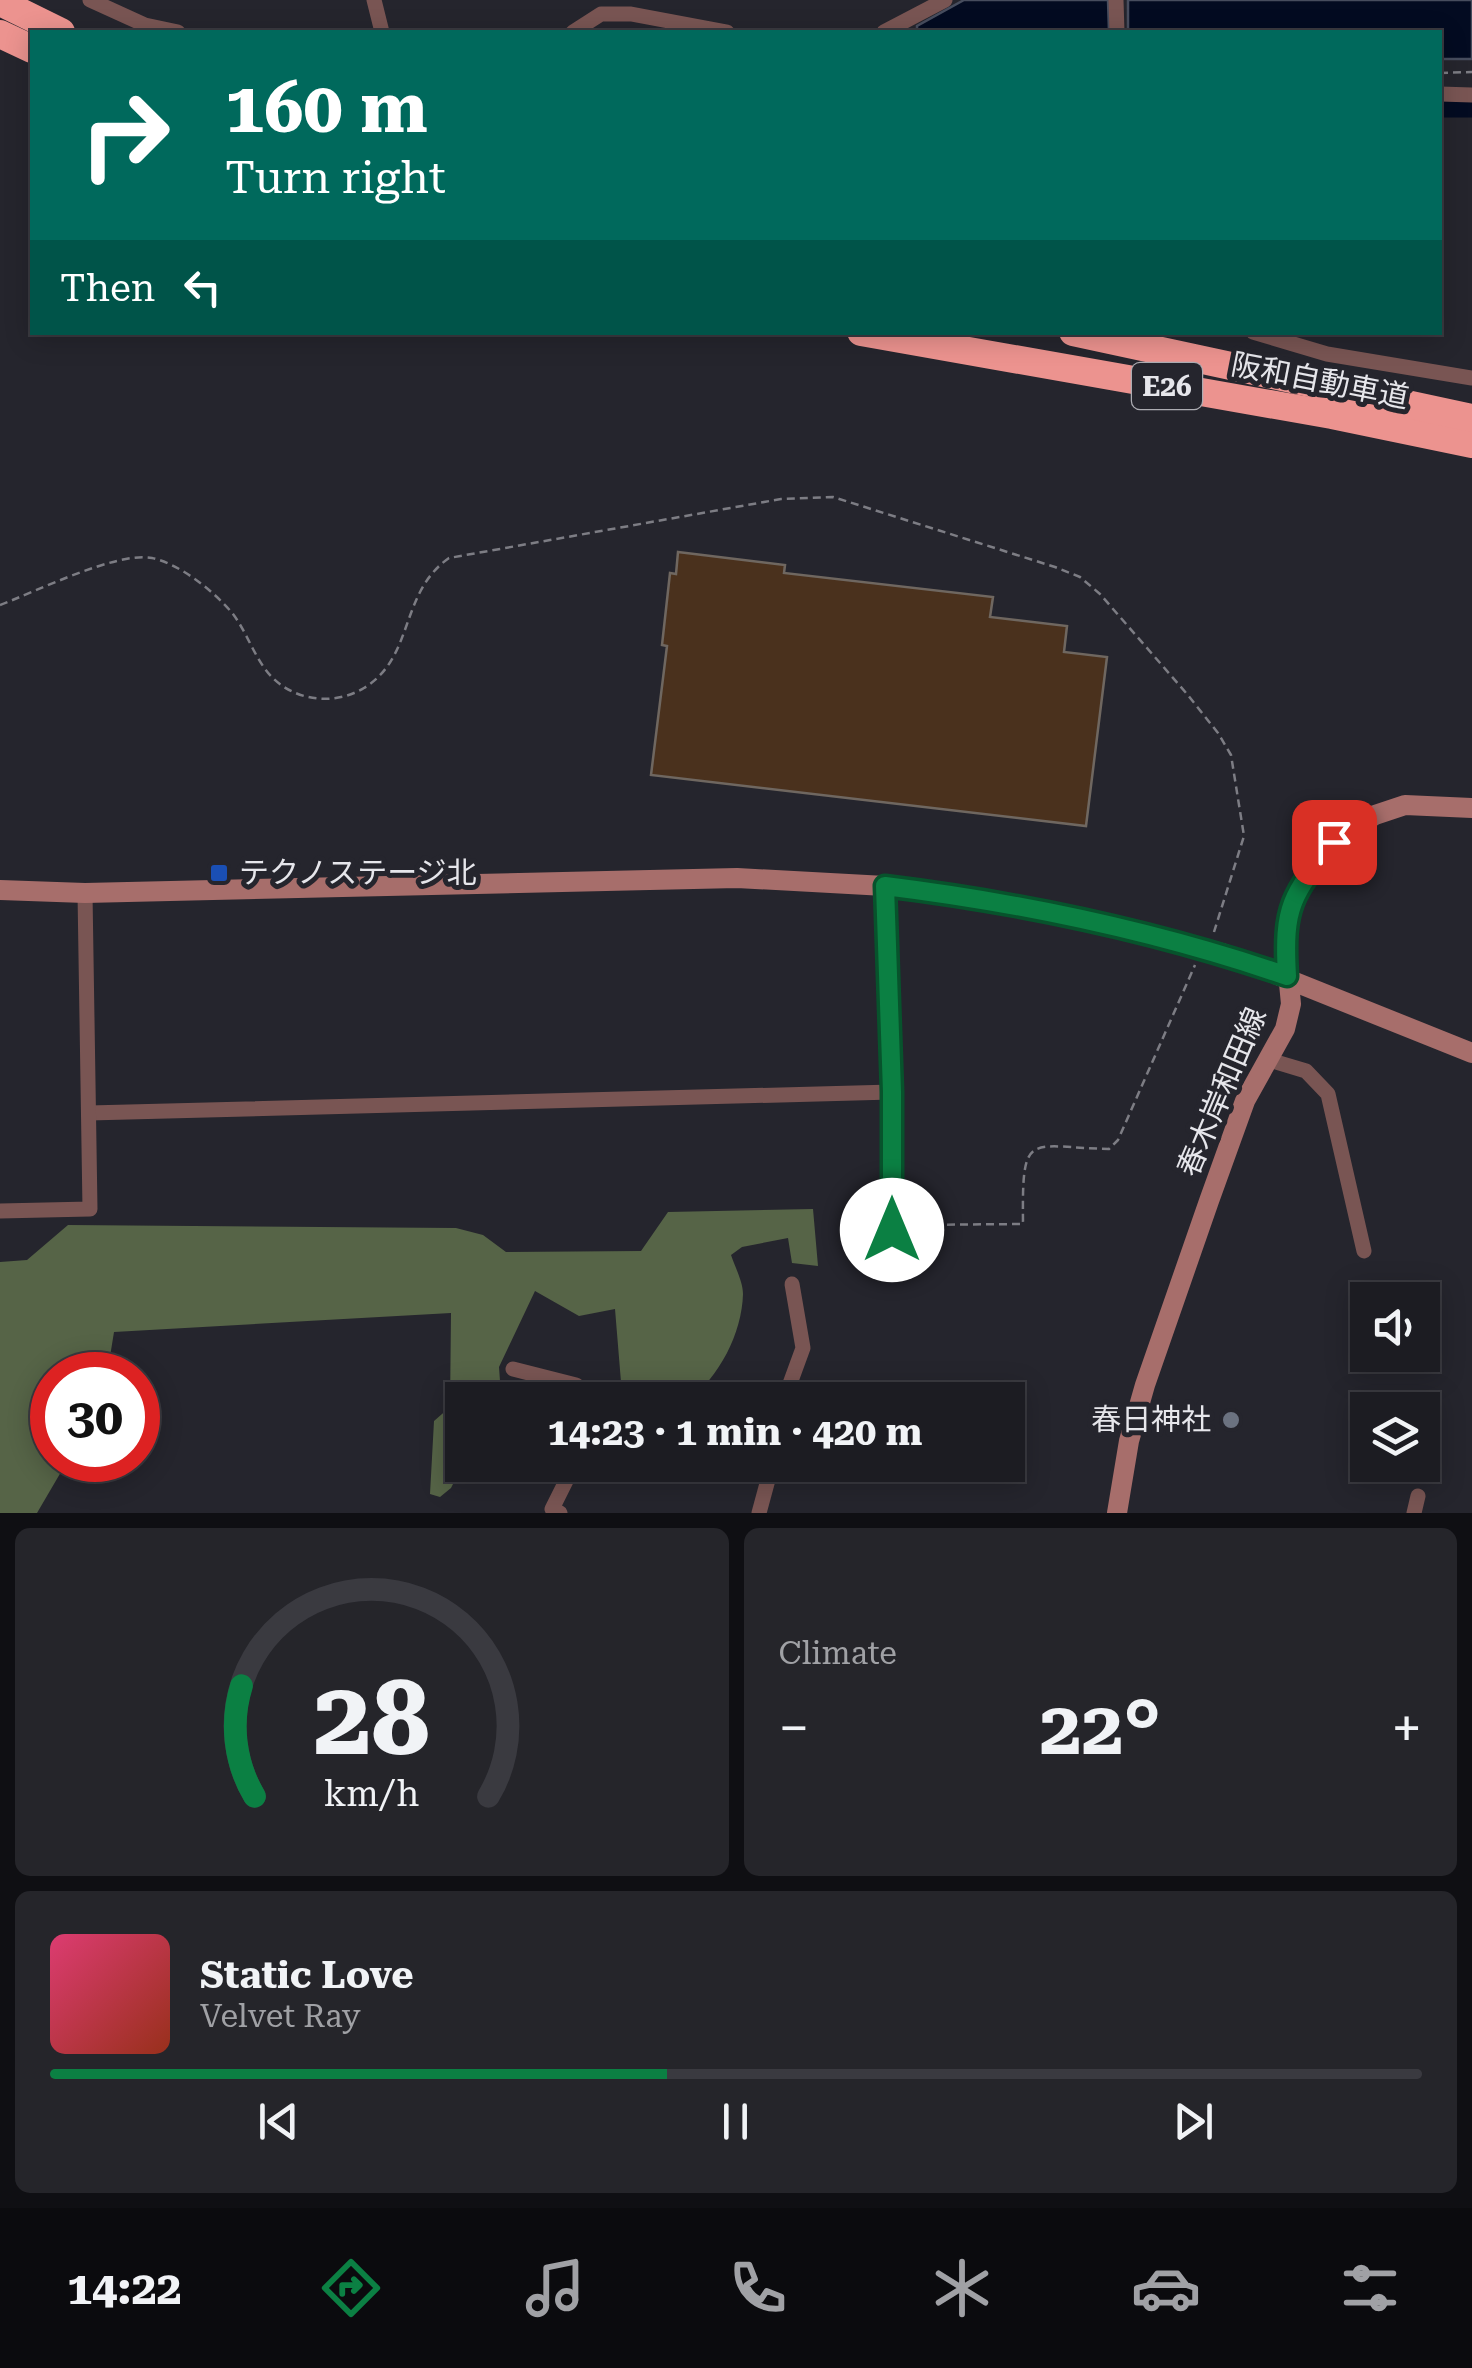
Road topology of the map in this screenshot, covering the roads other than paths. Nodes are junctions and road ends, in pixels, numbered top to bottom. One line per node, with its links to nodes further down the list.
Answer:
1 (90, 0): 7 (street)
2 (374, 0): 8 (street)
3 (944, 0): 11 (street)
4 (1116, 0): 12 (street)
5 (0, 2): 6 (highway)
6 (57, 30)
7 (169, 30)
8 (382, 30)
9 (577, 30): 10 (street)
10 (716, 30)
11 (888, 30)
12 (1117, 30)
13 (0, 34): 14 (highway)
14 (30, 48)
15 (1442, 94): 16 (street)
16 (1472, 94)
17 (878, 335): 22 (highway, 阪和自動車道 / E26)
18 (1087, 335): 21 (highway, 阪和自動車道 / E26)
19 (1263, 335): 20 (street)
20 (1472, 378)
21 (1472, 418)
22 (1472, 444)
23 (1472, 808): 27 (street, 春木岸和田線)
24 (885, 886): 26 (street); 27 (street); 30 (street)
25 (0, 890): 26 (street)
26 (85, 893): 31 (street)
27 (1287, 976): 28 (street); 29 (street, 春木岸和田線)
28 (1472, 1052)
29 (1269, 1060): 34 (street); 44 (street, 春木岸和田線)
30 (892, 1092): 31 (street); 33 (street)
31 (89, 1113): 32 (street)
32 (0, 1211)
33 (892, 1230)
34 (1364, 1251)
35 (792, 1284): 38 (street)
36 (512, 1368): 37 (street)
37 (565, 1382)
38 (791, 1382)
39 (566, 1482): 42 (street)
40 (767, 1482): 43 (street)
41 (1418, 1496): 45 (street)
42 (560, 1513)
43 (759, 1513)
44 (1117, 1513)
45 (1414, 1513)

